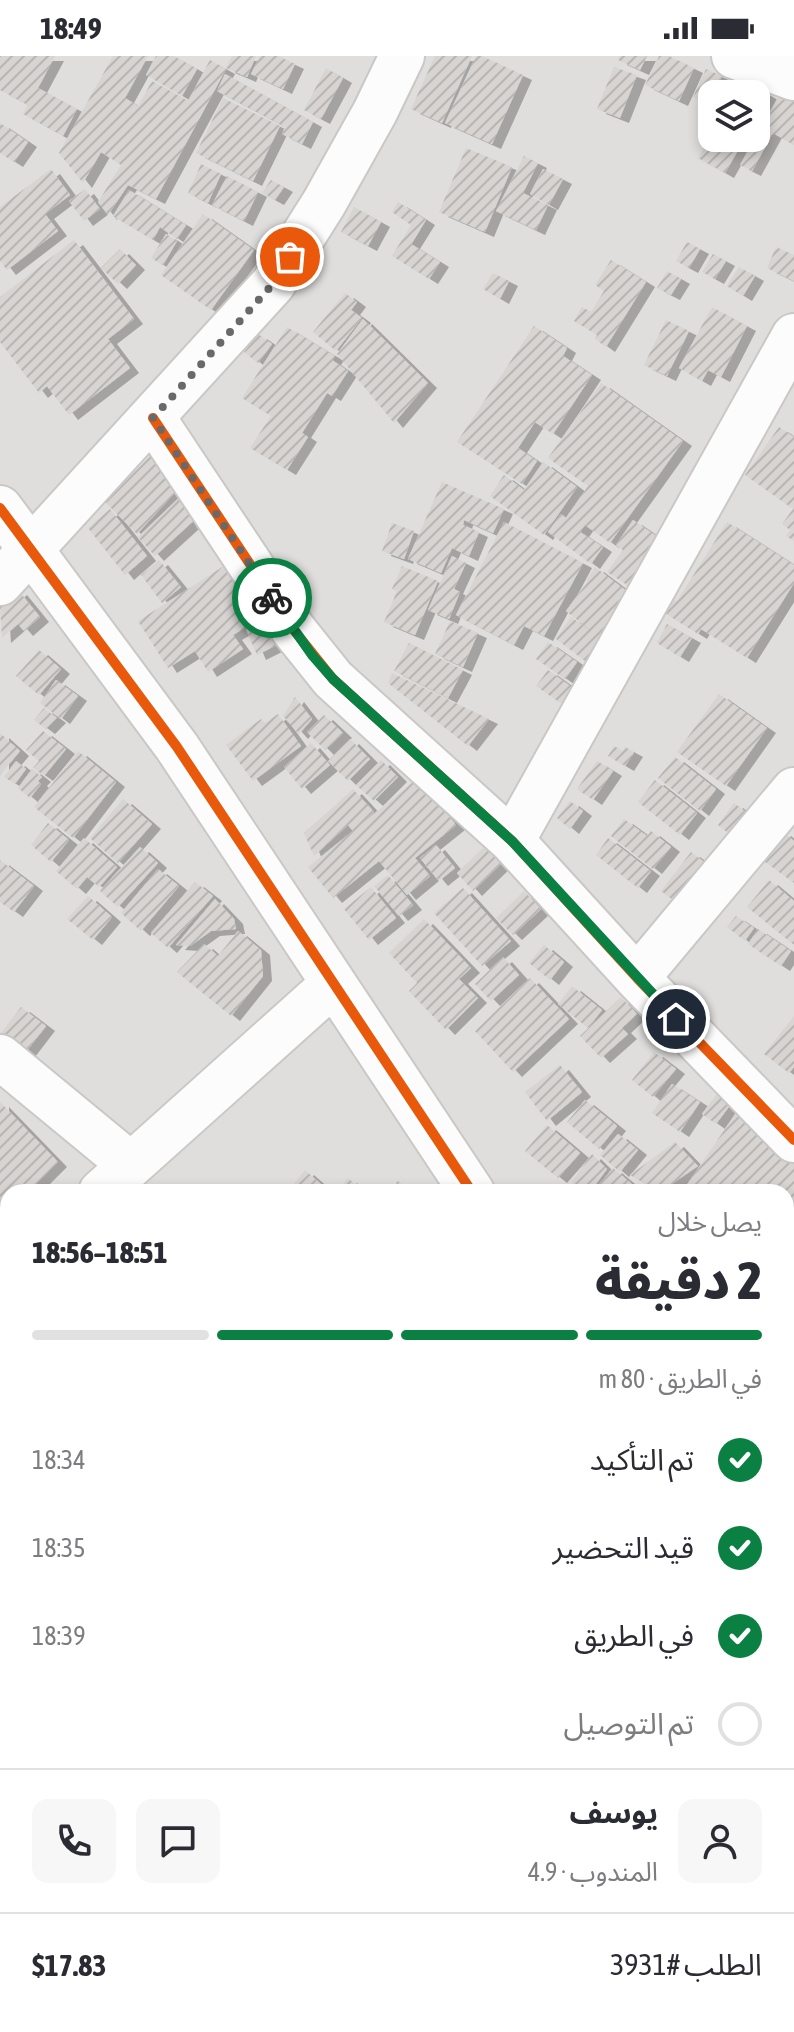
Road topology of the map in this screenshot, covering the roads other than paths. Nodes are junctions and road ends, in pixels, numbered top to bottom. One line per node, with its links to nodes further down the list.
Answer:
1 (402, 56): 5 (street)
2 (734, 56): 3 (street)
3 (791, 70)
4 (794, 336): 10 (street)
5 (153, 418): 7 (street); 10 (street)
6 (0, 508): 7 (street)
7 (30, 551): 8 (street); 12 (street)
8 (0, 583)
9 (794, 790): 11 (street)
10 (512, 841): 11 (street)
11 (637, 978): 14 (street)
12 (332, 985): 15 (street); 16 (street)
13 (0, 1057): 15 (street)
14 (794, 1140)
15 (116, 1178)
16 (467, 1184)

